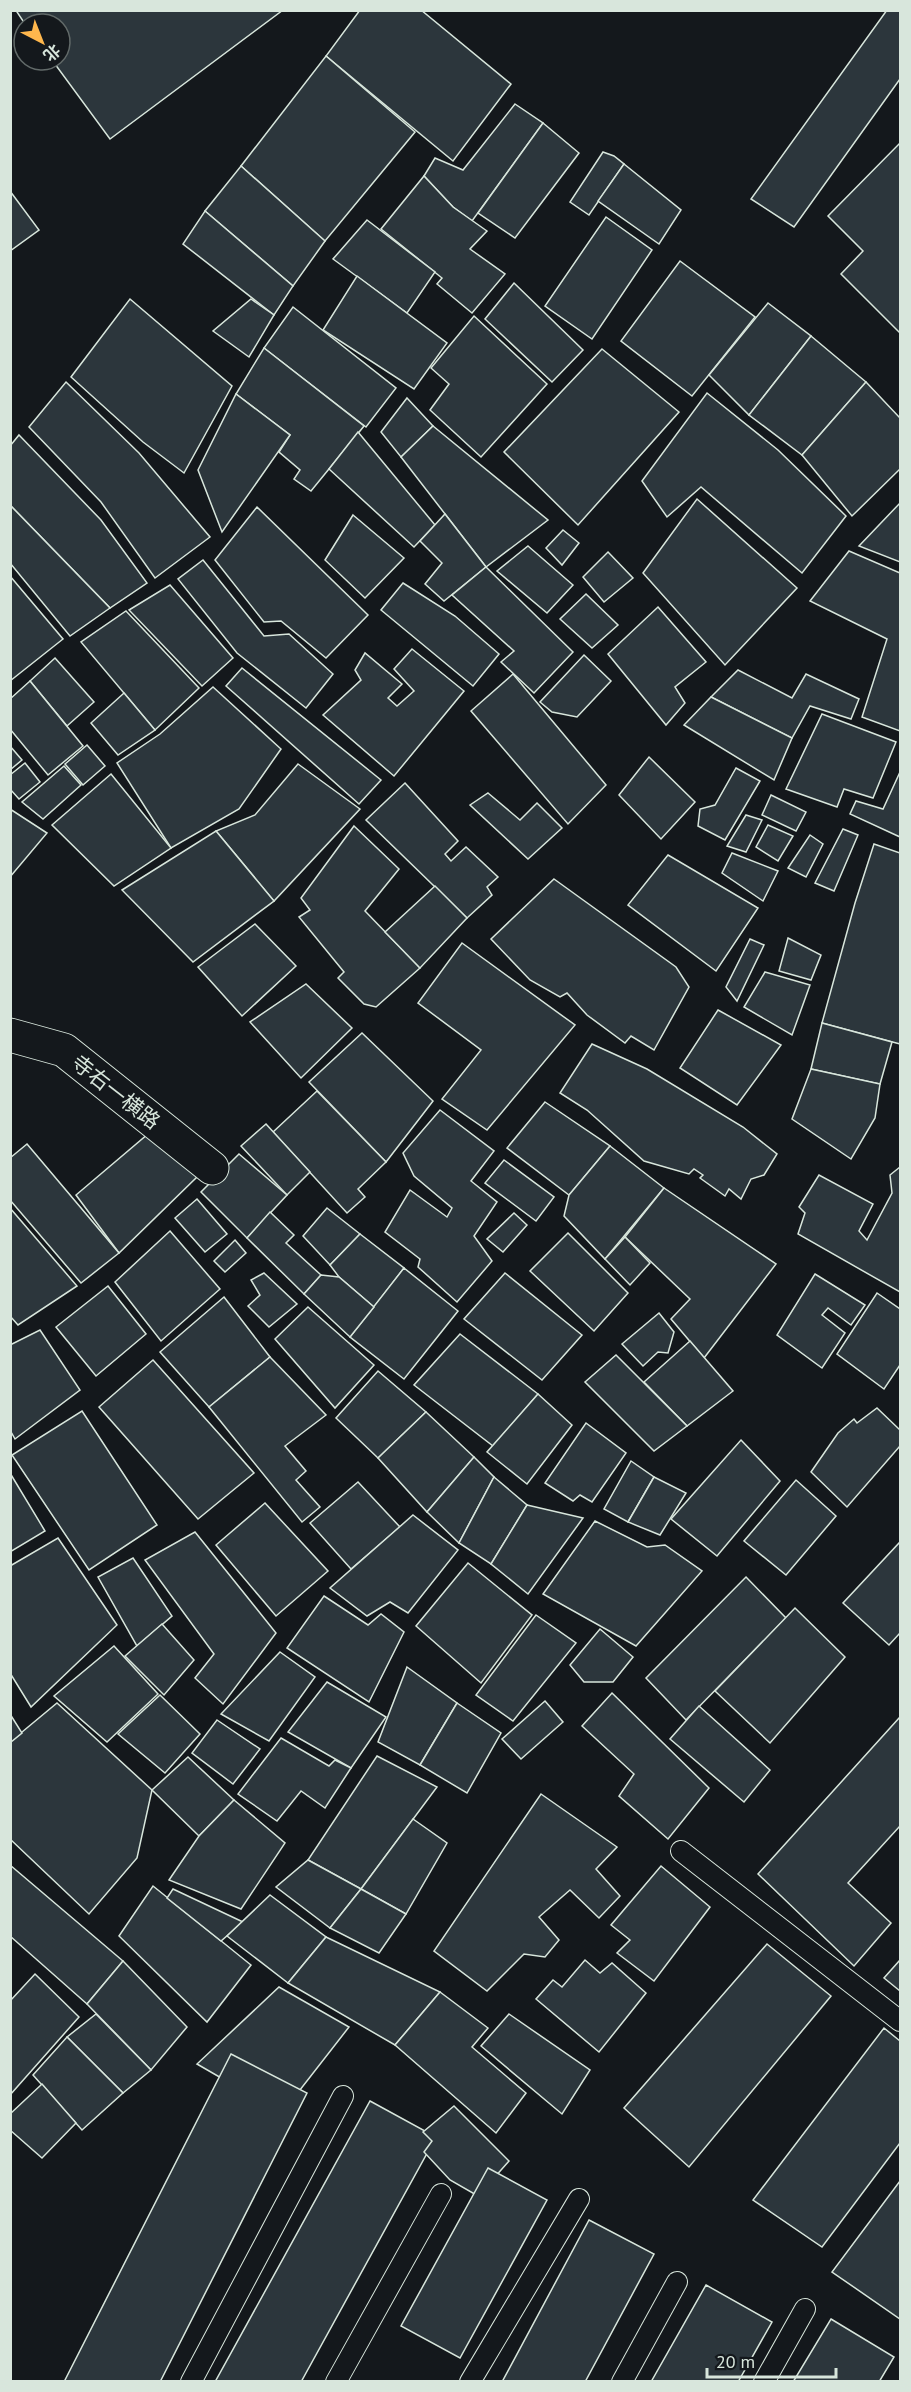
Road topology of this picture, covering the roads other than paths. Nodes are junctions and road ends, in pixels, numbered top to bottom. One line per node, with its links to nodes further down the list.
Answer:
1 (10, 1035): 2 (street, 寺右一横路)
2 (212, 1168)
3 (681, 1851): 4 (lane)
4 (900, 2021)
5 (343, 2096): 10 (lane)
6 (441, 2194): 11 (lane)
7 (579, 2199): 12 (lane)
8 (677, 2282): 13 (lane)
9 (806, 2308): 14 (lane)
10 (191, 2382)
11 (336, 2382)
12 (470, 2382)
13 (622, 2382)
14 (764, 2382)

